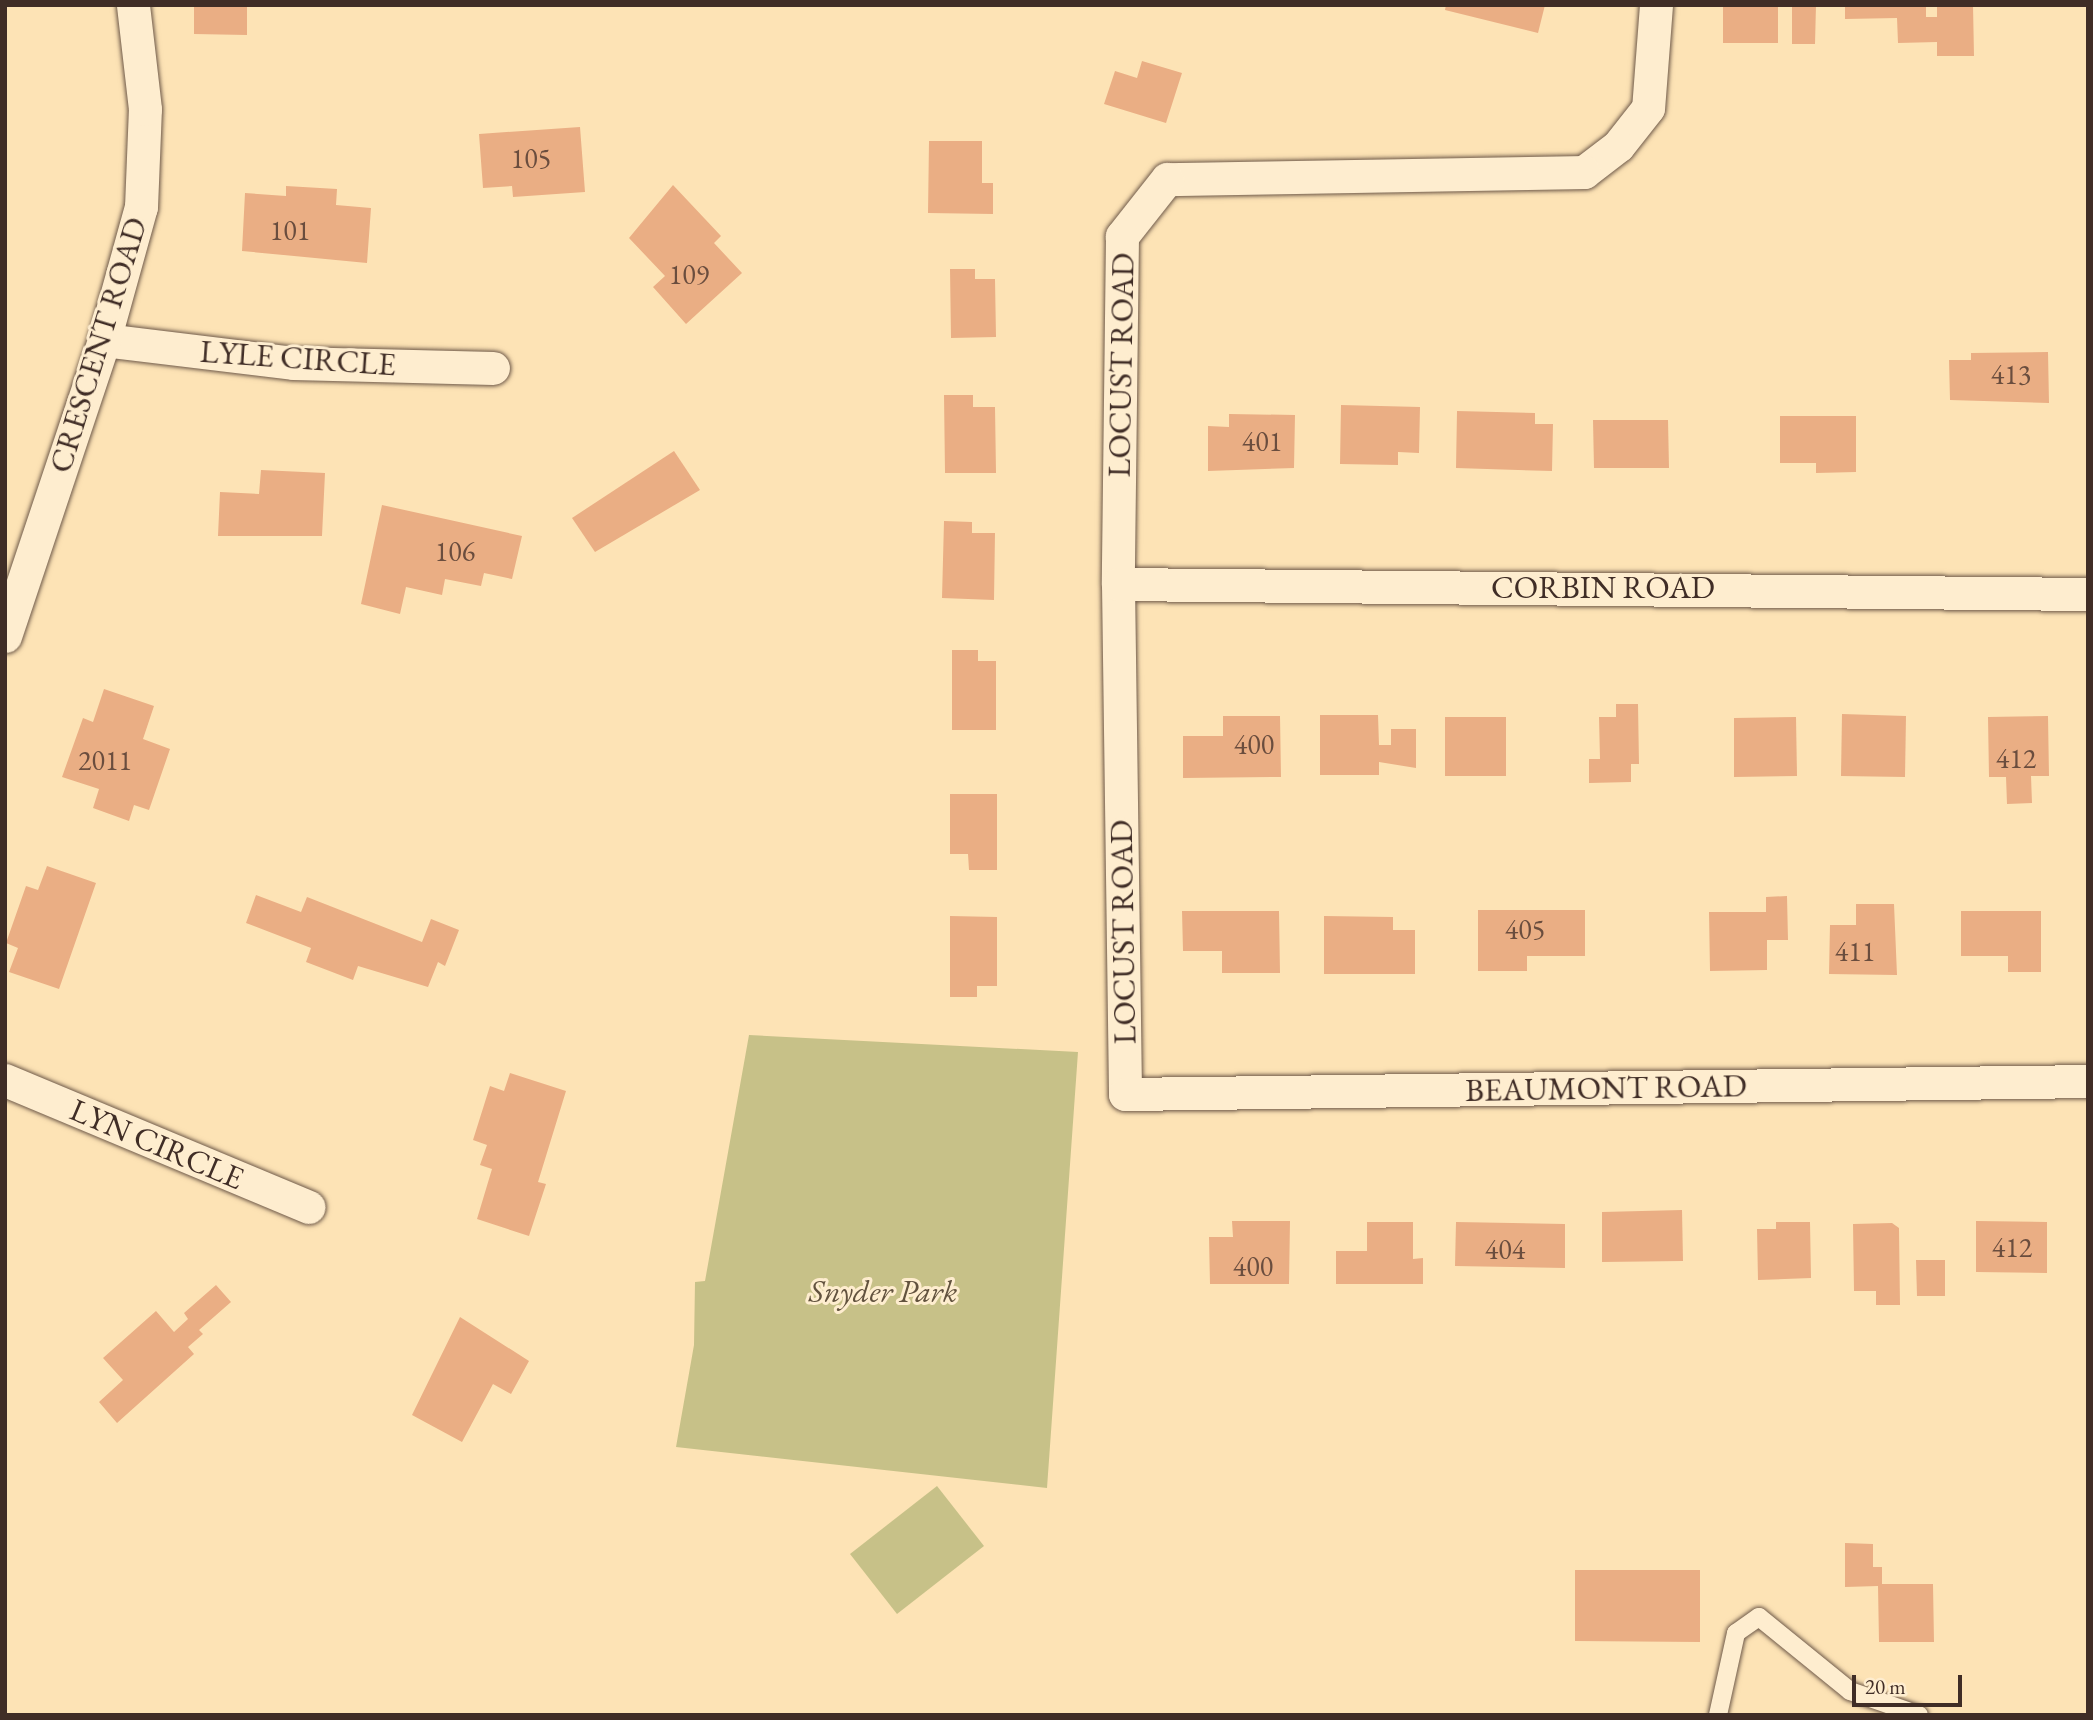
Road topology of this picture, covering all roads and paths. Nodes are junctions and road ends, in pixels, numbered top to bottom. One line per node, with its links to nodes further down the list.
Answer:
1 (133, 5): 3 (street, CRESCENT ROAD)
2 (1656, 5): 5 (street, LOCUST ROAD)
3 (104, 340): 4 (street, LYLE CIRCLE); 7 (street, CRESCENT ROAD)
4 (493, 368)
5 (1118, 584): 6 (street, CORBIN ROAD); 10 (street, LOCUST ROAD)
6 (2088, 594)
7 (5, 636)
8 (5, 1080): 11 (street, LYN CIRCLE)
9 (2088, 1082): 10 (street, BEAUMONT ROAD)
10 (1125, 1094)
11 (309, 1207)
12 (1718, 1715): 13 (lane)
13 (1919, 1715)

